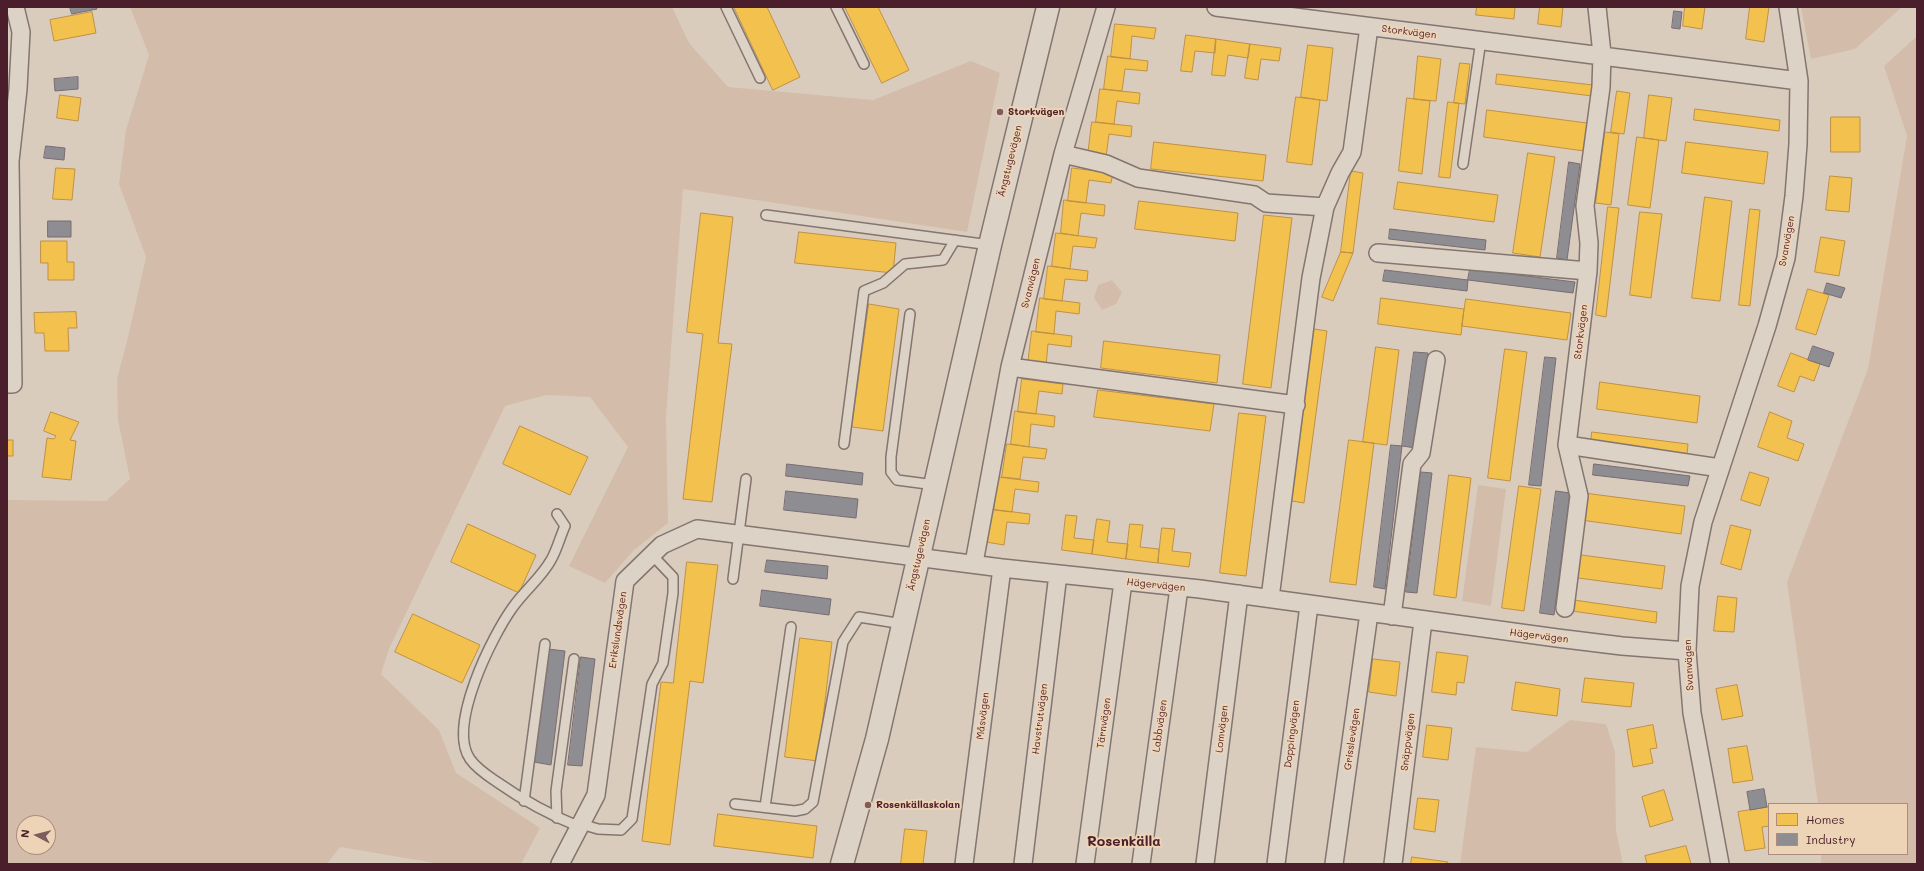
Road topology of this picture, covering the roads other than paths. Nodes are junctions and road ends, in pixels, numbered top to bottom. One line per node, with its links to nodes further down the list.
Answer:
1 (15, 7): 26 (street)
2 (726, 7): 13 (lane)
3 (836, 7): 12 (lane)
4 (1048, 7): 20 (street, Ängstugevägen)
5 (1106, 7): 15 (street, Svanvägen)
6 (1216, 7): 9 (street, Storkvägen)
7 (1597, 7): 11 (street)
8 (1788, 7): 14 (street, Svanvägen)
9 (1369, 27): 10 (street, Storkvägen); 17 (street)
10 (1481, 40): 11 (street, Storkvägen); 16 (lane)
11 (1602, 54): 14 (street, Storkvägen); 22 (street, Storkvägen)
12 (864, 64)
13 (760, 78)
14 (1800, 80): 30 (street, Svanvägen)
15 (1063, 154): 17 (street); 25 (street, Svanvägen)
16 (1463, 164)
17 (1325, 207): 27 (street)
18 (766, 216): 19 (lane)
19 (955, 240): 20 (lane); 28 (lane)
20 (990, 245): 32 (street, Ängstugevägen)
21 (1378, 253): 22 (street)
22 (1588, 272): 29 (street, Storkvägen)
23 (910, 314): 32 (lane)
24 (1436, 360): 48 (street)
25 (1010, 367): 27 (street); 37 (street, Svanvägen)
26 (7, 384)
27 (1296, 405): 44 (street)
28 (844, 444)
29 (1567, 445): 30 (street); 46 (street, Storkvägen)
30 (1720, 468): 53 (street, Svanvägen)
31 (746, 479): 34 (lane)
32 (935, 485): 36 (street, Ängstugevägen)
33 (557, 514): 55 (lane)
34 (739, 534): 35 (street, Erikslundsvägen); 36 (street, Erikslundsvägen); 40 (lane)
35 (652, 554): 59 (street, Erikslundsvägen); 59 (lane)
36 (919, 556): 37 (street, Hägervägen); 50 (street, Ängstugevägen)
37 (974, 564): 38 (street, Hägervägen)
38 (1002, 568): 39 (street, Hägervägen); 62 (street, Måsvägen)
39 (1058, 574): 41 (street, Hägervägen); 63 (street, Havstrutvägen)
40 (733, 579)
41 (1123, 582): 42 (street, Hägervägen); 64 (street, Tärnvägen)
42 (1180, 588): 43 (street, Hägervägen); 65 (street, Labbvägen)
43 (1239, 594): 44 (street, Hägervägen); 66 (street, Lomvägen)
44 (1270, 598): 45 (street, Hägervägen)
45 (1309, 605): 47 (street, Hägervägen); 67 (street, Doppingvägen)
46 (1565, 608)
47 (1369, 614): 48 (street, Hägervägen); 68 (street, Grisslevägen)
48 (1392, 616): 49 (street, Hägervägen)
49 (1423, 621): 53 (street, Hägervägen); 69 (street, Snäppvägen)
50 (903, 624): 57 (lane); 61 (street, Ängstugevägen)
51 (791, 627): 57 (lane)
52 (545, 644): 55 (lane)
53 (1687, 651): 70 (street, Svanvägen)
54 (574, 659): 58 (lane)
55 (524, 801): 58 (lane)
56 (736, 804): 57 (lane)
57 (765, 807)
58 (557, 818): 59 (lane)
59 (581, 825): 60 (street, Erikslundsvägen)
60 (560, 864)
61 (842, 864)
62 (964, 864)
63 (1023, 864)
64 (1085, 864)
65 (1141, 864)
66 (1205, 864)
67 (1276, 864)
68 (1334, 864)
69 (1393, 864)
70 (1720, 864)

